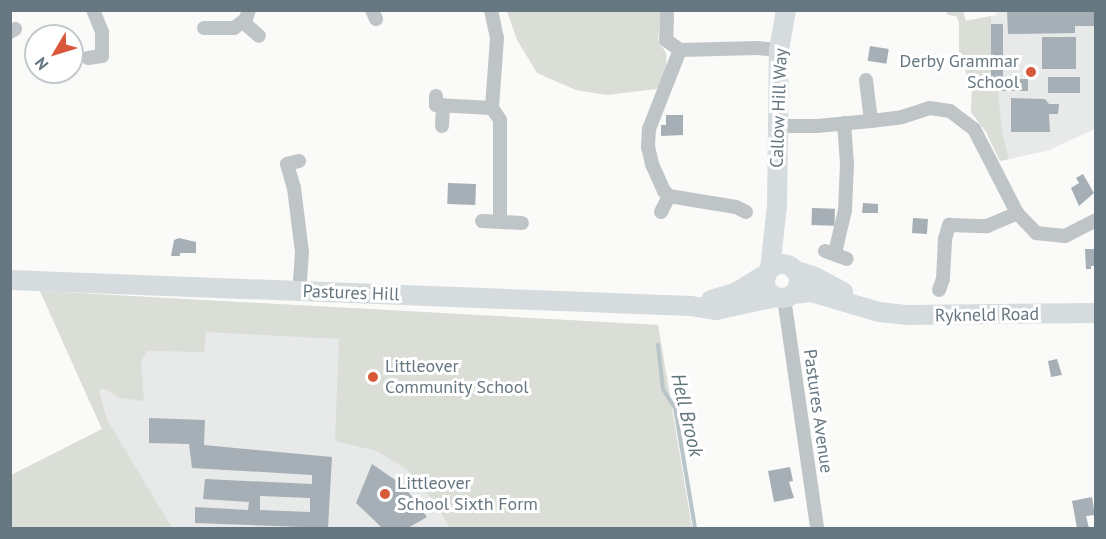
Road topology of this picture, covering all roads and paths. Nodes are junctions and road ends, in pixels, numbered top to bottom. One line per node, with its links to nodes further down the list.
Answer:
1 (93, 10): 10 (street)
2 (491, 10): 12 (street)
3 (786, 10): 9 (street, Callow Hill Way)
4 (668, 15): 8 (street)
5 (246, 16): 6 (street); 7 (street)
6 (204, 28)
7 (259, 36)
8 (680, 50): 9 (street); 18 (street)
9 (779, 50): 16 (street, Callow Hill Way)
10 (88, 58)
11 (866, 80): 13 (street)
12 (502, 116): 15 (street); 25 (street)
13 (871, 121): 14 (street); 22 (street)
14 (844, 123): 16 (street); 27 (street)
15 (442, 126)
16 (778, 126): 19 (street, Callow Hill Way)
17 (299, 161): 32 (street)
18 (669, 196): 20 (street); 21 (street)
19 (777, 206): 28 (street, Callow Hill Way); 29 (street, Callow Hill Way)
20 (662, 212)
21 (746, 212)
22 (1017, 213): 23 (street); 31 (street)
23 (1095, 220)
24 (482, 221): 25 (street)
25 (500, 221): 26 (street)
26 (522, 223)
27 (836, 254)
28 (793, 269): 29 (street); 33 (street); 35 (street, Rykneld Road)
29 (768, 271): 33 (street); 34 (street, Pastures Hill)
30 (10, 280): 32 (street, Pastures Hill)
31 (939, 290)
32 (299, 291): 34 (street, Pastures Hill)
33 (784, 296): 34 (street, Pastures Hill); 35 (street, Rykneld Road); 37 (street, Pastures Avenue)
34 (691, 306)
35 (879, 312): 36 (street, Rykneld Road)
36 (1095, 313)
37 (817, 528)

